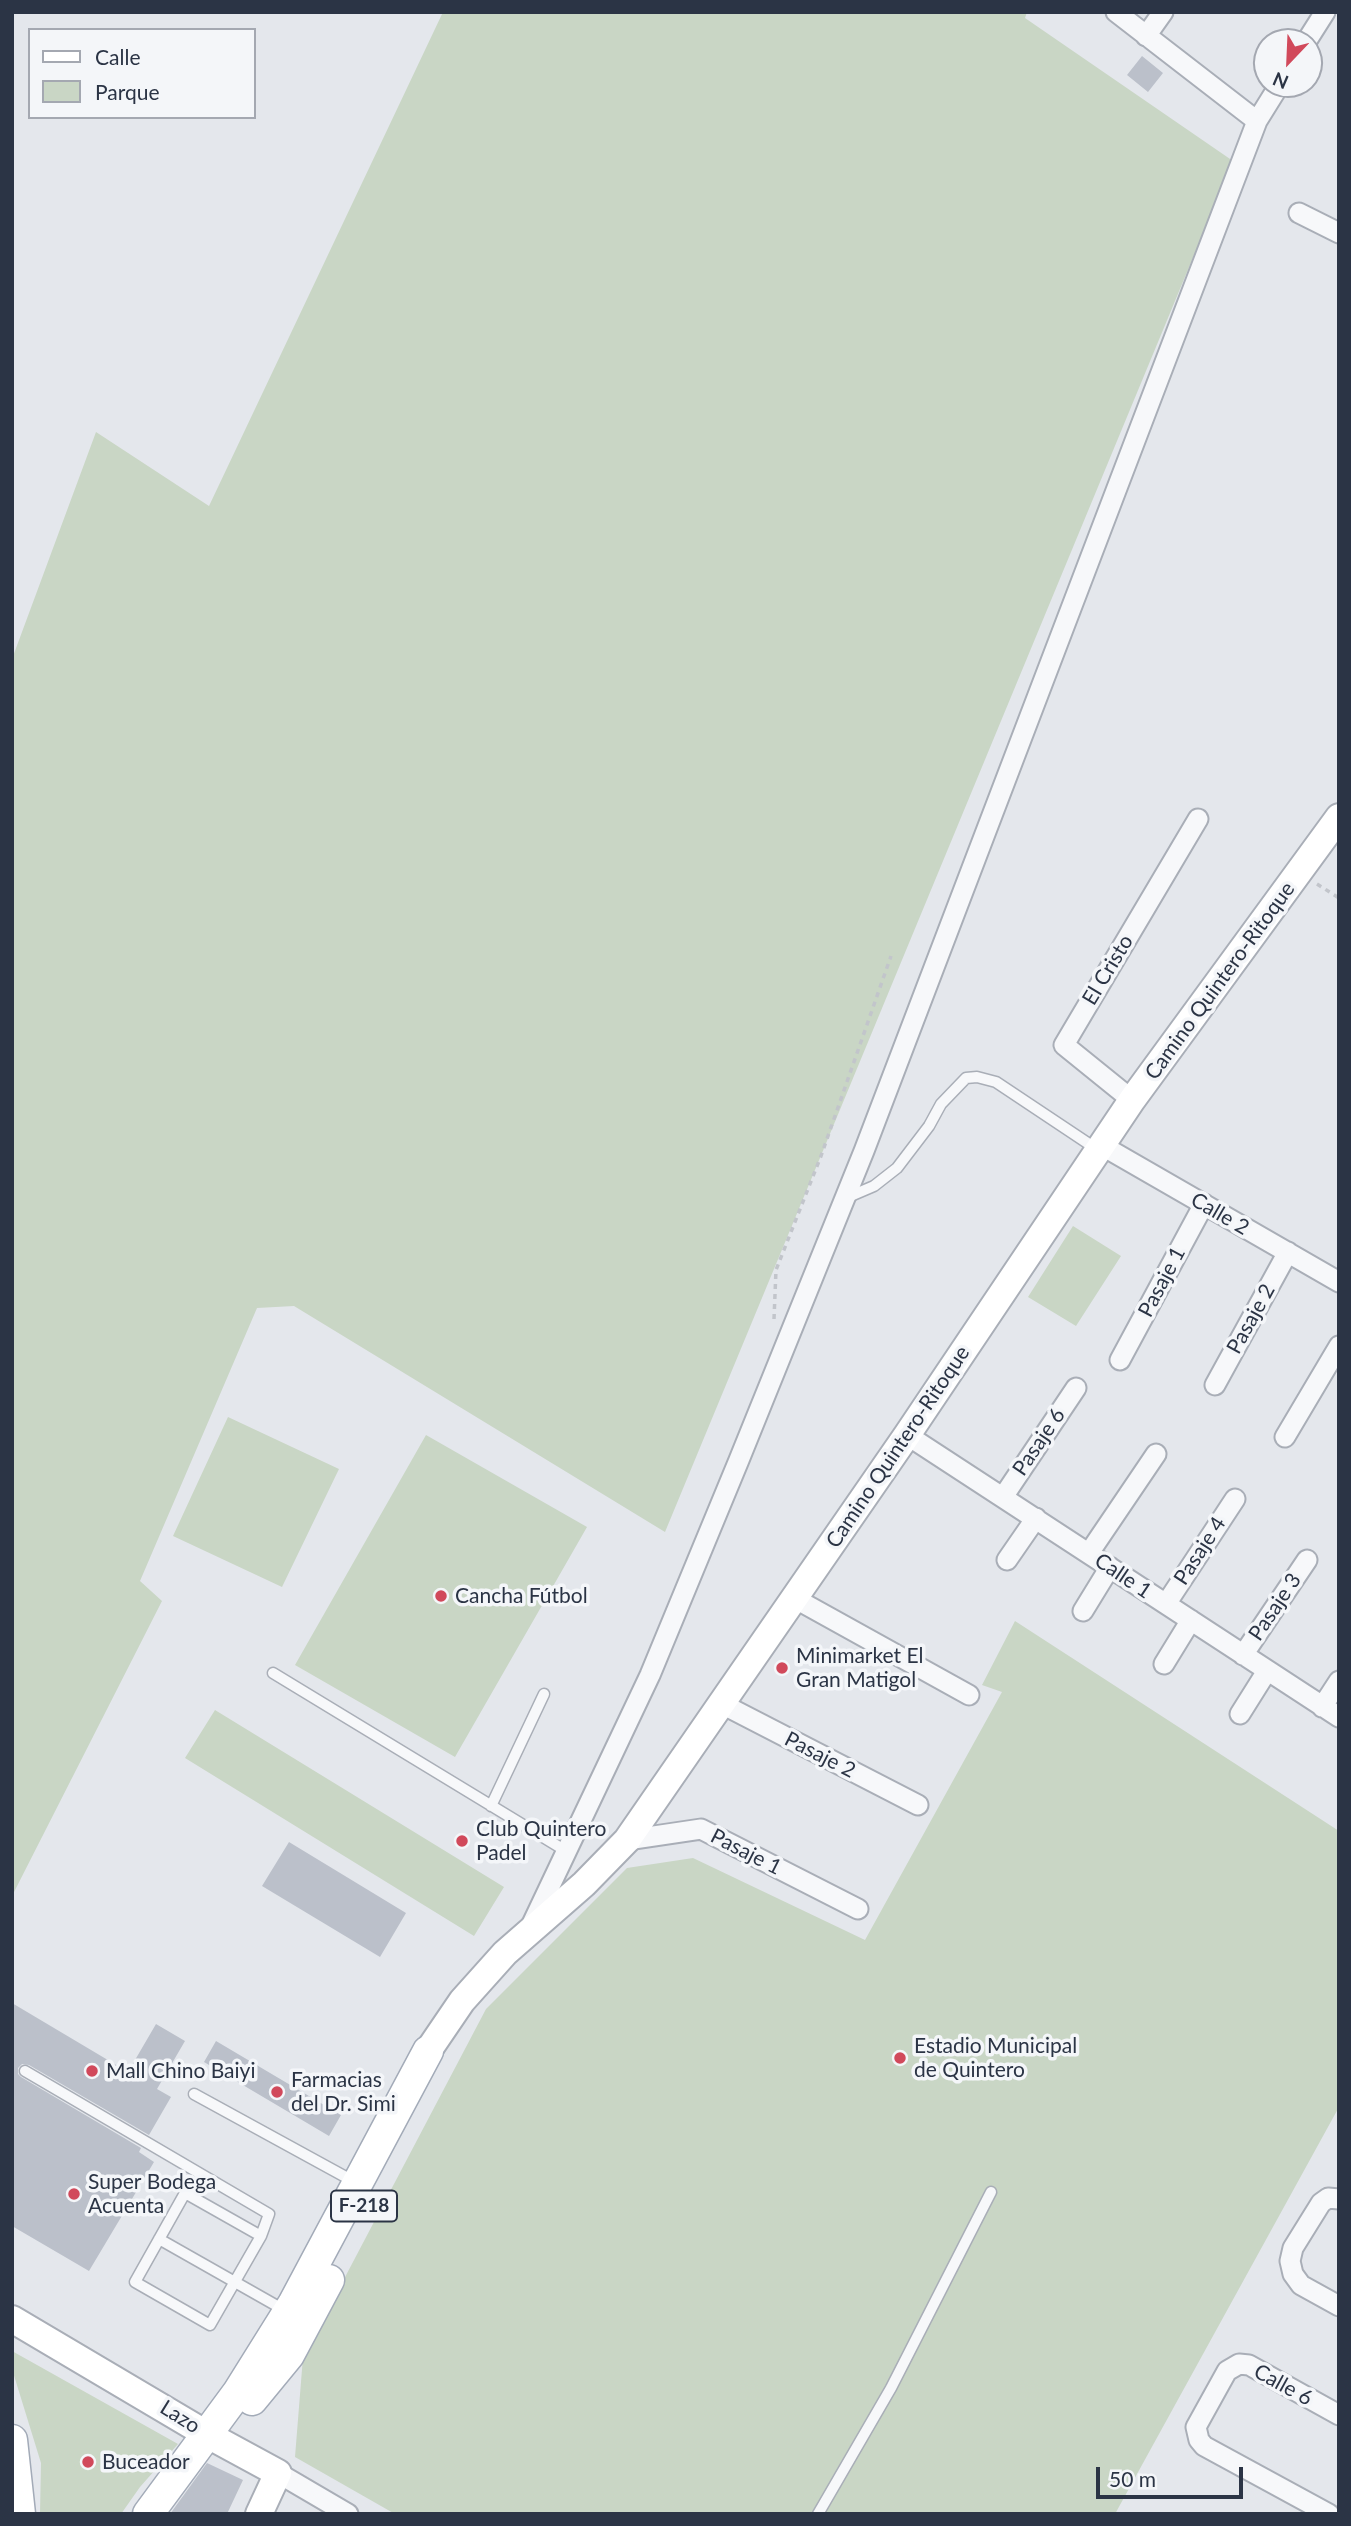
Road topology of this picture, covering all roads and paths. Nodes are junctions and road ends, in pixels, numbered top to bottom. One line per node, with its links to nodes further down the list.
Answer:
1 (1116, 12): 5 (street)
2 (1163, 12): 5 (street)
3 (1325, 12): 4 (street)
4 (1315, 28)
5 (1146, 36): 7 (street)
6 (1271, 98): 7 (street)
7 (1257, 121): 15 (street)
8 (1299, 213): 9 (street)
9 (1339, 233)
10 (1339, 817): 13 (main road, Camino Quintero-Ritoque / F-218)
11 (1198, 819): 13 (street, El Cristo)
12 (891, 956): 19 (path)
13 (1132, 1100): 14 (main road, Camino Quintero-Ritoque / F-218)
14 (1100, 1148): 15 (lane); 16 (street, Calle 2); 24 (main road, Camino Quintero-Ritoque / F-218)
15 (845, 1198): 52 (street)
16 (1204, 1204): 17 (street, Calle 2); 21 (street, Pasaje 1)
17 (1287, 1252): 18 (street, Calle 2); 22 (street, Pasaje 2)
18 (1339, 1282)
19 (771, 1331)
20 (1339, 1346): 25 (street)
21 (1120, 1360)
22 (1215, 1385)
23 (1076, 1388): 27 (street, Pasaje 6)
24 (907, 1434): 27 (street, Calle 1); 34 (main road, Camino Quintero-Ritoque / F-218)
25 (1285, 1437)
26 (1156, 1454): 30 (street)
27 (1003, 1497): 29 (street, Calle 1)
28 (1235, 1499): 35 (street, Pasaje 4)
29 (1035, 1518): 30 (street, Calle 1); 31 (street)
30 (1089, 1553): 33 (street, Calle 1)
31 (1007, 1560)
32 (1307, 1560): 38 (street, Pasaje 3)
33 (1110, 1567): 35 (street, Calle 1); 36 (street)
34 (794, 1598): 44 (street); 45 (main road, Camino Quintero-Ritoque / F-218)
35 (1166, 1604): 37 (street, Calle 1)
36 (1083, 1611)
37 (1191, 1620): 38 (street, Calle 1); 39 (street)
38 (1243, 1655): 40 (street, Calle 1)
39 (1164, 1664)
40 (1267, 1671): 46 (street, Calle 1); 47 (street)
41 (273, 1673): 50 (lane)
42 (1339, 1681): 46 (street)
43 (544, 1694): 50 (lane)
44 (969, 1695)
45 (722, 1704): 49 (street, Pasaje 2); 51 (main road, Camino Quintero-Ritoque / F-218)
46 (1322, 1707): 48 (street, Calle 1)
47 (1240, 1714)
48 (1339, 1717)
49 (918, 1805)
50 (491, 1806): 52 (lane)
51 (628, 1840): 53 (street, Pasaje 1); 54 (main road, Camino Quintero-Ritoque / F-218)
52 (566, 1851): 54 (street)
53 (858, 1909)
54 (529, 1931): 55 (main road, Camino Quintero-Ritoque / F-218)
55 (428, 2051): 58 (main road, Camino Quintero-Ritoque / F-218); 67 (main road, Camino Quintero-Ritoque / F-218)
56 (25, 2071): 61 (lane)
57 (194, 2094): 58 (lane)
58 (357, 2183): 65 (main road, Camino Quintero-Ritoque / F-218)
59 (991, 2192): 76 (lane)
60 (1339, 2199): 64 (street)
61 (261, 2236): 62 (lane); 63 (lane)
62 (159, 2239): 63 (lane); 63 (lane)
63 (235, 2281): 65 (lane)
64 (1339, 2306)
65 (288, 2312): 67 (main road); 69 (main road, Camino Quintero-Ritoque / F-218)
66 (12, 2319): 69 (main road, Lazo)
67 (289, 2355): 69 (main road, Camino Quintero-Ritoque / F-218)
68 (1339, 2415): 77 (street, Calle 6)
69 (208, 2435): 71 (main road, Lazo); 73 (main road, Camino Quintero-Ritoque / F-218)
70 (12, 2440): 72 (main road)
71 (278, 2473): 74 (main road); 75 (street, Lazo)
72 (20, 2514)
73 (148, 2514)
74 (260, 2514)
75 (348, 2514)
76 (818, 2514)
77 (1329, 2514)

